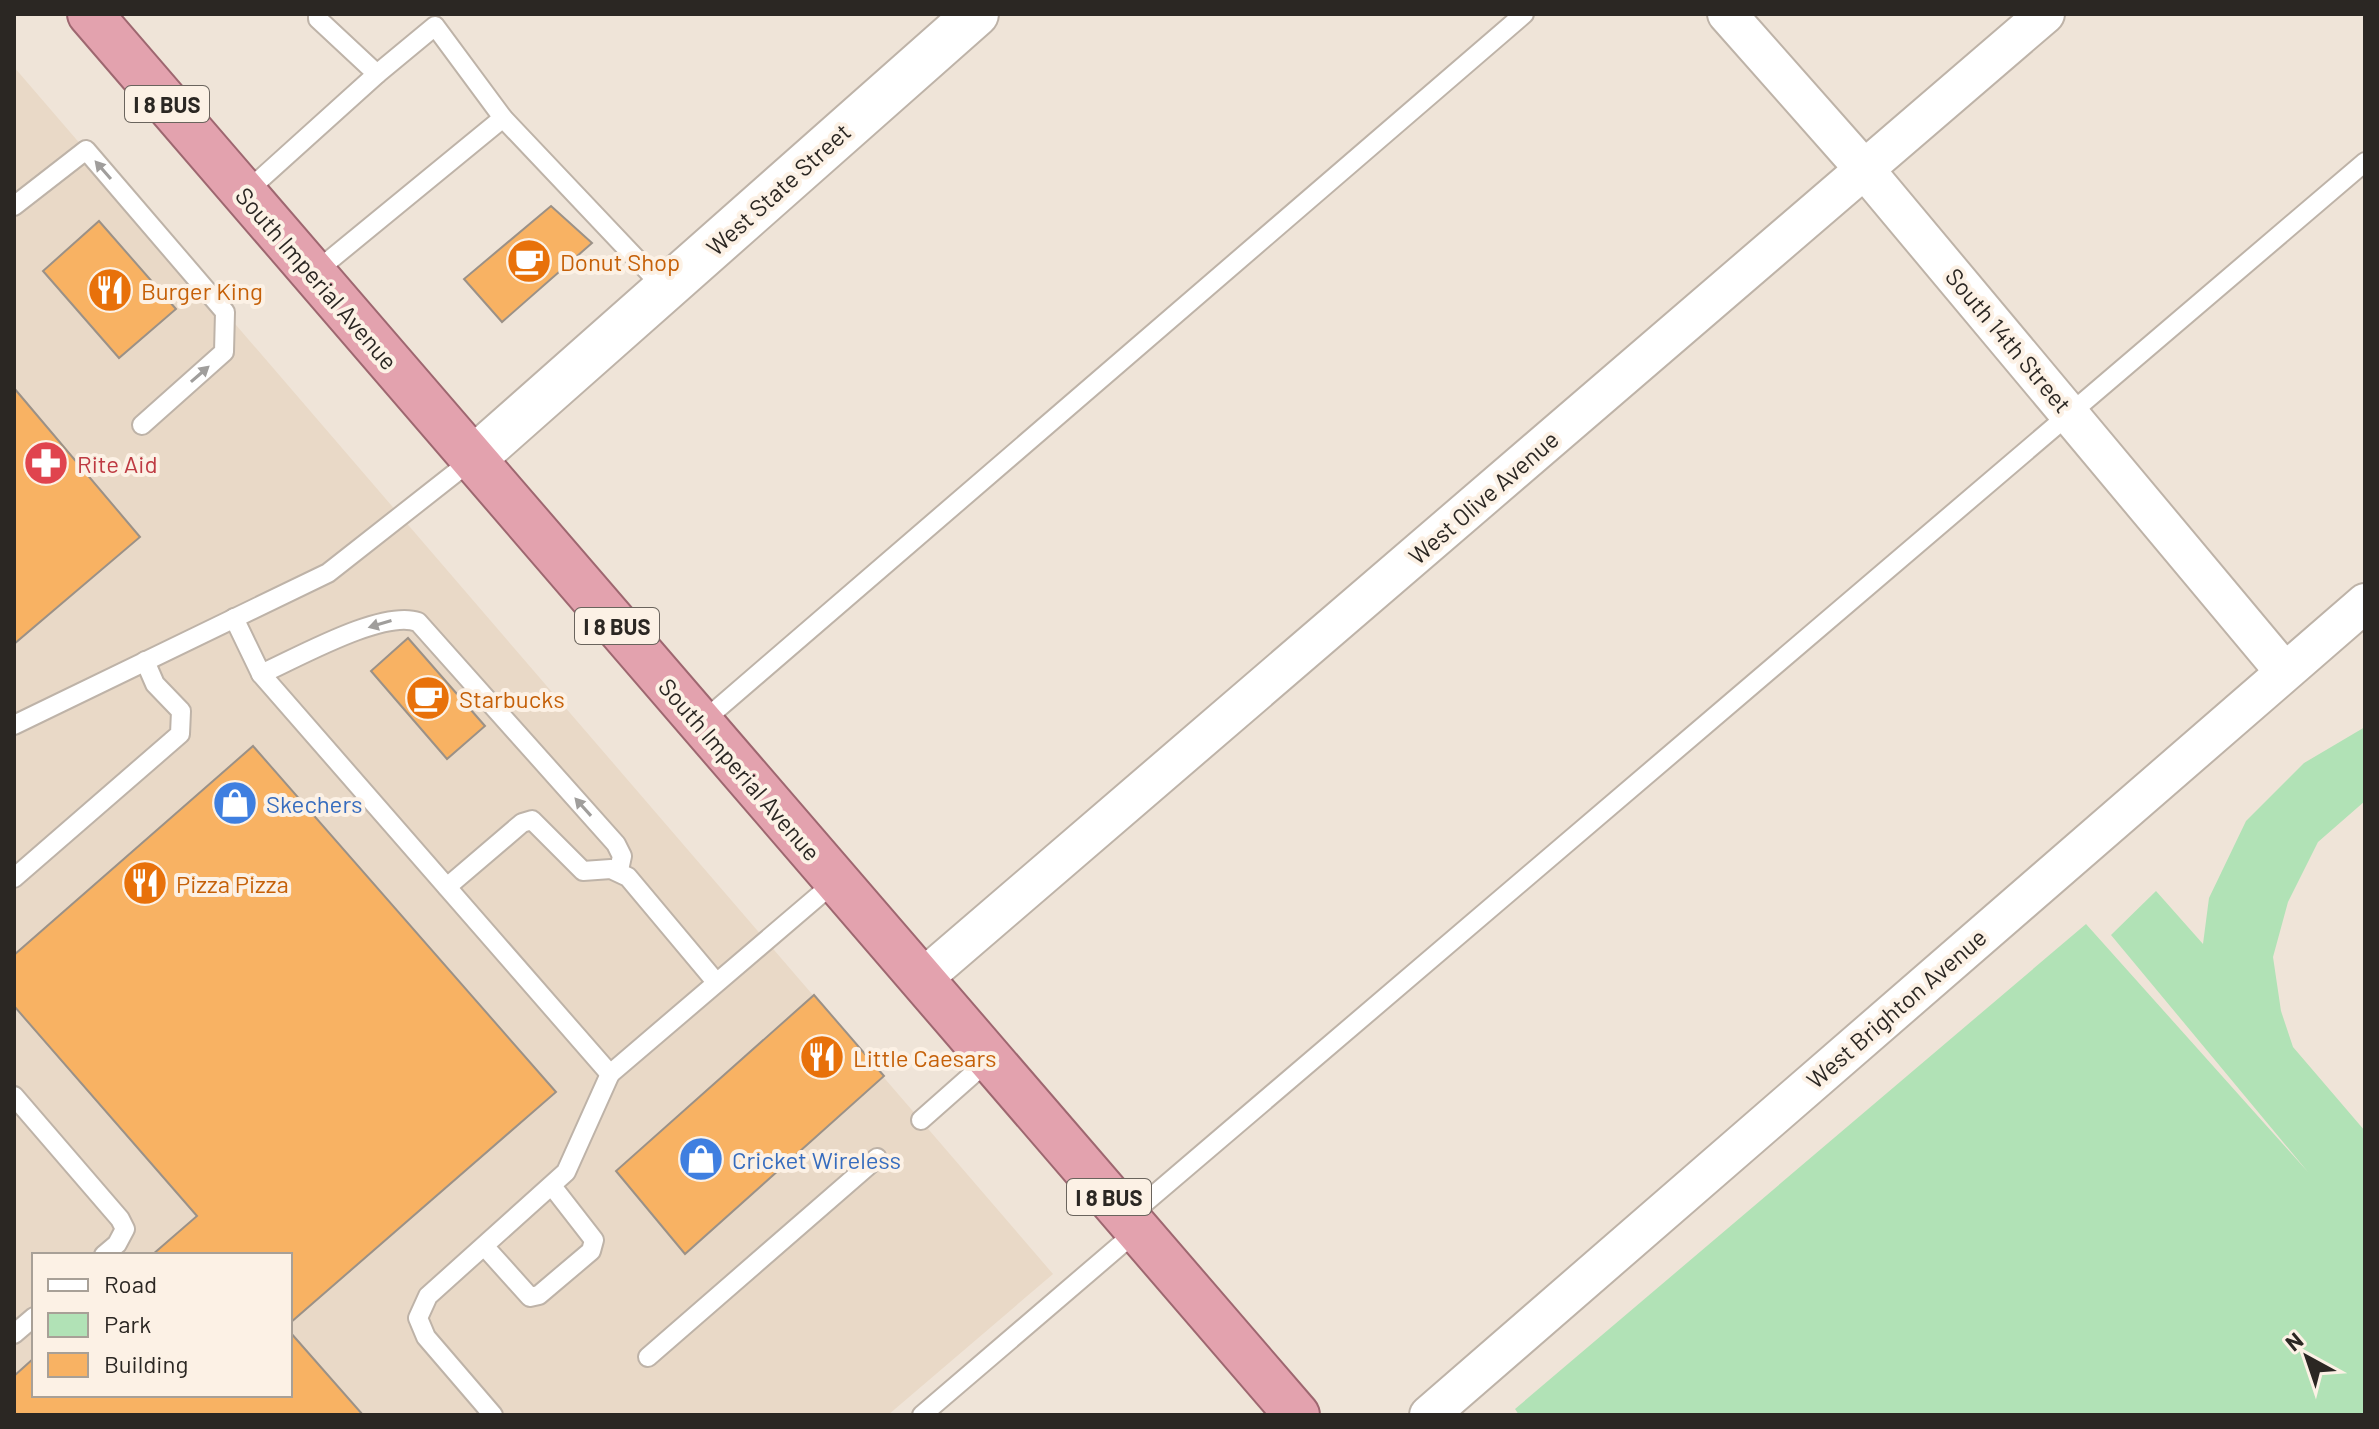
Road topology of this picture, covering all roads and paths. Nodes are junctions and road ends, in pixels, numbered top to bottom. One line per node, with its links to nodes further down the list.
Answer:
1 (90, 14): 11 (highway, South Imperial Avenue / I 8 BUS)
2 (318, 14): 7 (lane)
3 (976, 14): 14 (street, West State Street)
4 (1524, 14): 23 (lane)
5 (1727, 14): 10 (street, South 14th Street)
6 (2045, 14): 10 (street, West Olive Avenue)
7 (377, 74): 8 (lane); 11 (lane)
8 (503, 118): 13 (lane); 14 (lane)
9 (2365, 162): 15 (lane)
10 (1865, 170): 15 (street, South 14th Street); 29 (street, West Olive Avenue)
11 (244, 194): 13 (highway, South Imperial Avenue / I 8 BUS)
12 (14, 206): 16 (lane, one-way to 12)
13 (313, 273): 17 (highway, South Imperial Avenue / I 8 BUS)
14 (665, 289): 17 (street, West State Street)
15 (2070, 412): 21 (street, South 14th Street); 37 (lane)
16 (142, 425)
17 (473, 459): 19 (lane); 23 (highway, South Imperial Avenue / I 8 BUS)
18 (2365, 603): 21 (street, West Brighton Avenue)
19 (234, 618): 20 (lane); 22 (lane)
20 (145, 661): 24 (lane); 26 (lane)
21 (2284, 671): 46 (street, West Brighton Avenue)
22 (261, 674): 25 (lane, one-way to 22); 28 (lane)
23 (701, 723): 27 (highway, South Imperial Avenue / I 8 BUS)
24 (14, 725)
25 (619, 870): 28 (lane); 30 (lane)
26 (14, 878)
27 (836, 881): 29 (highway, South Imperial Avenue / I 8 BUS); 30 (lane)
28 (447, 887): 32 (lane)
29 (921, 980): 31 (highway, South Imperial Avenue / I 8 BUS)
30 (716, 982): 32 (lane)
31 (990, 1059): 34 (lane); 37 (highway, South Imperial Avenue / I 8 BUS)
32 (610, 1074): 36 (lane)
33 (14, 1096): 39 (lane)
34 (921, 1120)
35 (877, 1158): 42 (lane)
36 (552, 1186): 38 (lane); 38 (lane)
37 (1132, 1224): 44 (lane); 45 (highway, South Imperial Avenue / I 8 BUS)
38 (485, 1247): 43 (lane)
39 (106, 1253)
40 (32, 1319): 41 (lane)
41 (14, 1334)
42 (648, 1357)
43 (493, 1415)
44 (922, 1415)
45 (1297, 1415)
46 (1429, 1415)

